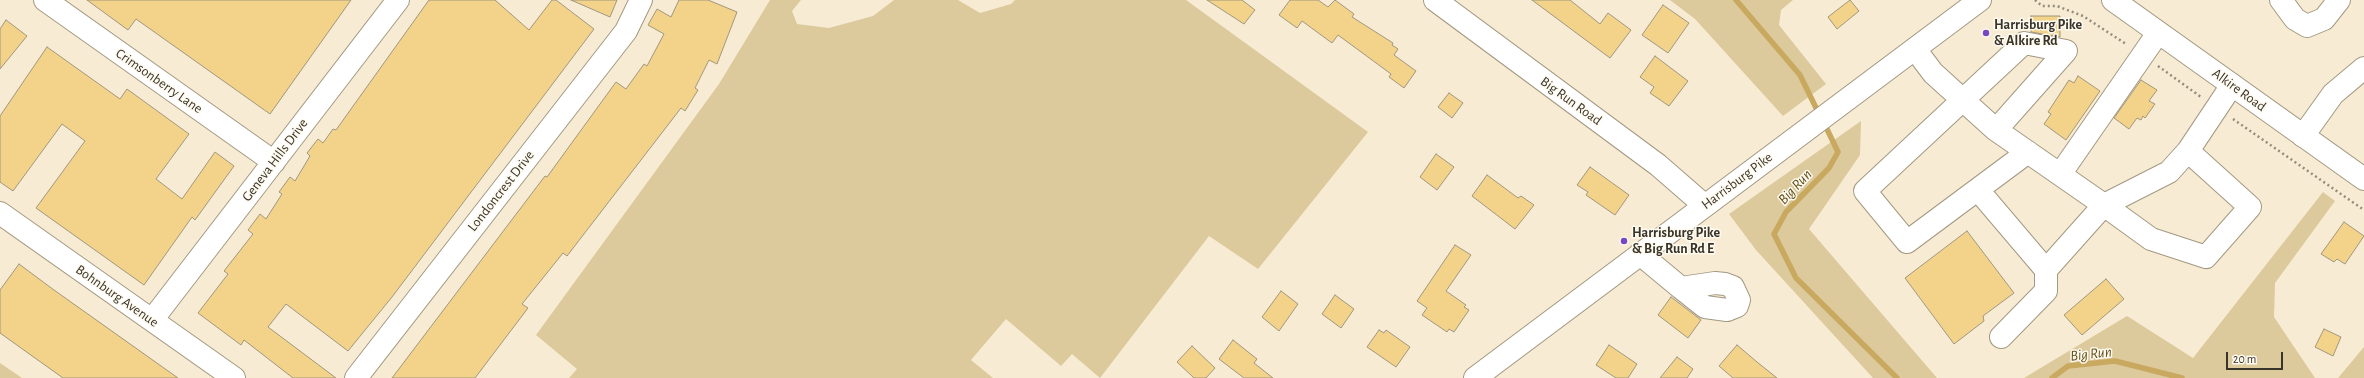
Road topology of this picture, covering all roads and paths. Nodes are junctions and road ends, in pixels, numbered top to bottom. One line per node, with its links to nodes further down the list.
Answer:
1 (45, 0): 18 (street, Crimsonberry Lane)
2 (641, 0): 31 (street, Londoncrest Drive)
3 (1435, 0): 23 (street, Big Run Road)
4 (1980, 0): 10 (street, Harrisburg Pike)
5 (2113, 0): 9 (street, Alkire Road)
6 (2281, 0): 7 (street)
7 (2339, 0)
8 (394, 1): 18 (street, Geneva Hills Drive)
9 (2158, 32): 12 (street, Alkire Road); 19 (street)
10 (1915, 49): 13 (street); 23 (street, Harrisburg Pike)
11 (2364, 68): 15 (street)
12 (2232, 85): 15 (street, Alkire Road); 16 (street)
13 (1961, 100): 14 (street); 14 (street); 21 (street)
14 (1996, 130): 17 (street)
15 (2303, 136): 20 (street, Alkire Road)
16 (2188, 151): 22 (street); 22 (street)
17 (2028, 152): 19 (street); 21 (street)
18 (274, 162): 28 (street, Geneva Hills Drive)
19 (2061, 174): 22 (street)
20 (2364, 179)
21 (1978, 190): 26 (street)
22 (2104, 205): 26 (street)
23 (1704, 206): 25 (street, Harrisburg Pike)
24 (0, 213): 28 (street, Bohnburg Avenue)
25 (1640, 254): 27 (street); 32 (street, Harrisburg Pike)
26 (2046, 270): 29 (street)
27 (1681, 288)
28 (152, 320): 30 (street, Bohnburg Avenue)
29 (2001, 337)
30 (234, 378)
31 (356, 378)
32 (1475, 378)

